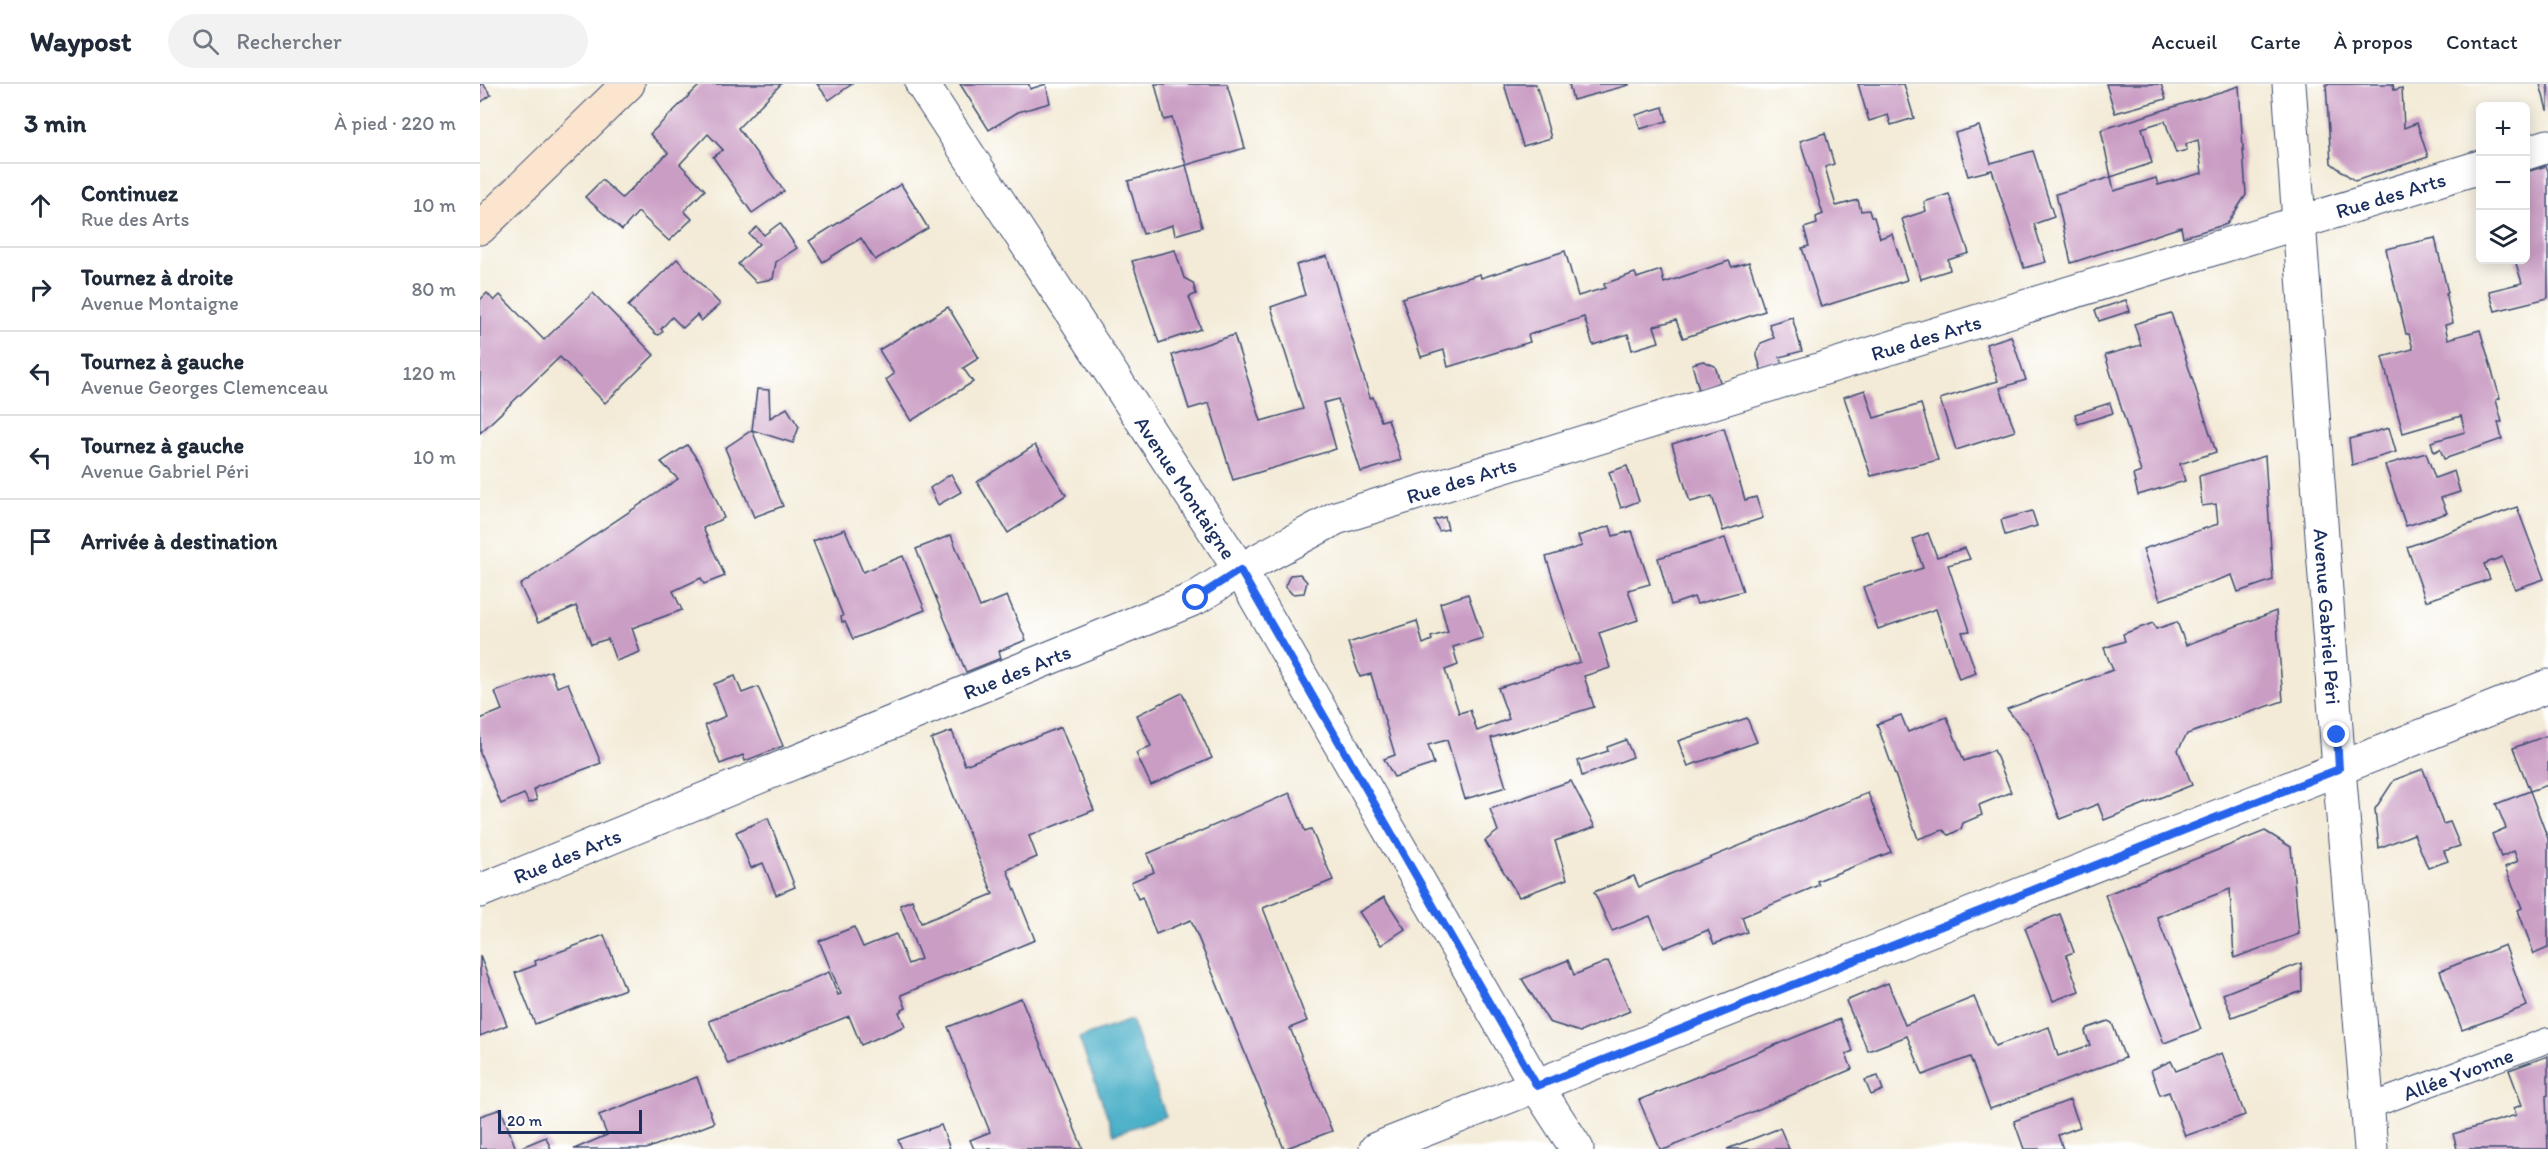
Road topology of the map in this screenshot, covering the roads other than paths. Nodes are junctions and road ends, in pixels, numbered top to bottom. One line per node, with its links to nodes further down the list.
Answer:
1 (628, 84): 8 (street)
2 (922, 84): 9 (street, Avenue Montaigne)
3 (2289, 84): 7 (street, Avenue Gabriel Péri)
4 (2548, 146): 5 (street)
5 (2530, 152)
6 (2476, 169): 7 (street, Rue des Arts)
7 (2299, 224): 9 (street, Rue des Arts); 11 (street, Avenue Gabriel Péri)
8 (480, 228)
9 (1240, 570): 12 (street, Rue des Arts); 14 (street, Avenue Montaigne)
10 (2548, 686): 11 (street)
11 (2339, 769): 14 (street); 15 (street, Avenue Gabriel Péri)
12 (480, 891)
13 (2548, 1040): 15 (lane, Allée Yvonne)
14 (1537, 1086): 16 (street); 17 (street, Avenue Montaigne)
15 (2368, 1107): 18 (street, Avenue Gabriel Péri)
16 (1376, 1149)
17 (1577, 1149)
18 (2370, 1149)

